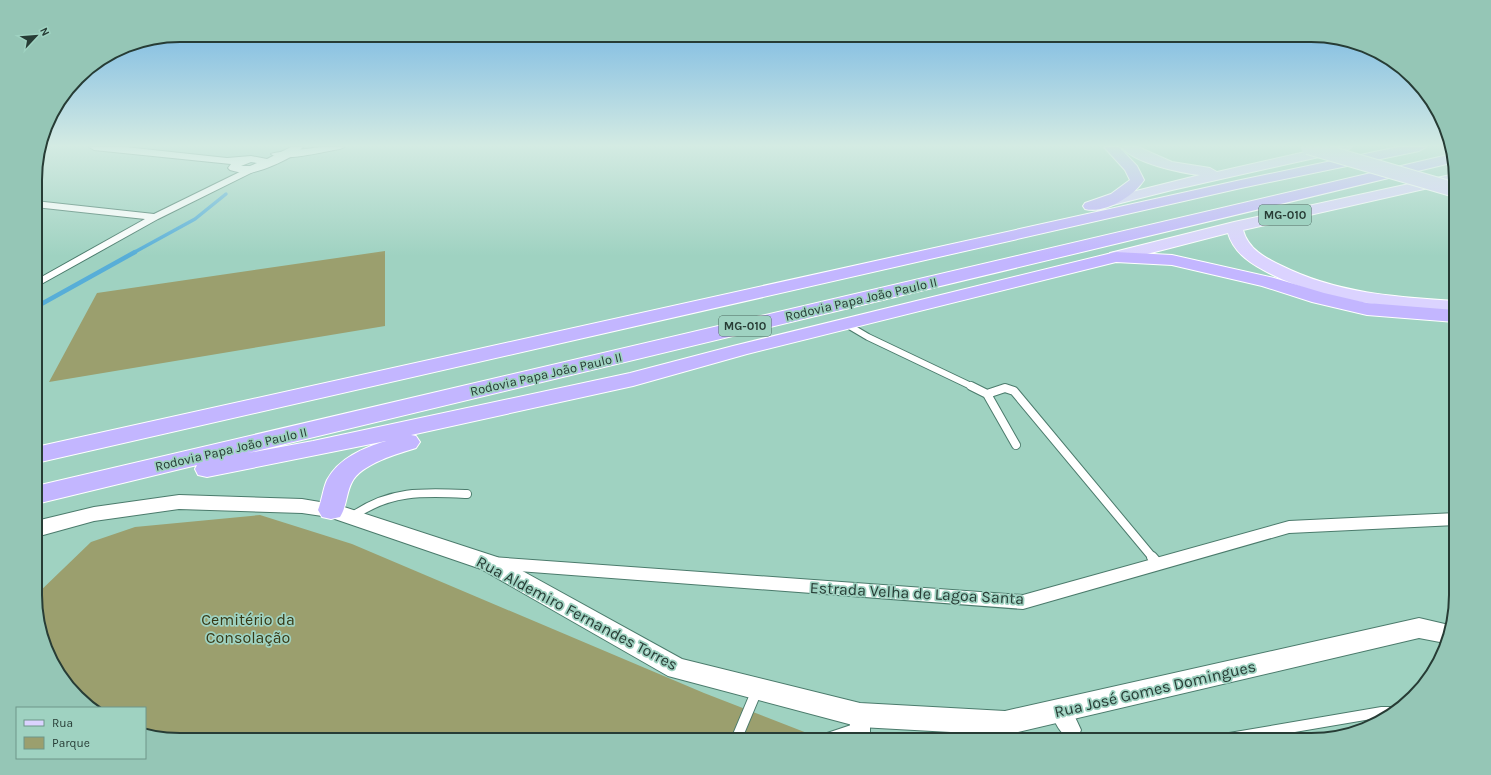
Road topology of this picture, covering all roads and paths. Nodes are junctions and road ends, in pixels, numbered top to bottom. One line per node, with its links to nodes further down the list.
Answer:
1 (216, 183): 12 (street)
2 (220, 183): 12 (street)
3 (1135, 183): 13 (highway)
4 (1187, 183): 13 (main road)
5 (1245, 183): 22 (highway, MG-010)
6 (1348, 183): 27 (highway, Rodovia Papa João Paulo II / MG-010)
7 (1433, 183): 10 (main road)
8 (1434, 183): 9 (main road, bridge)
9 (1449, 187)
10 (1449, 187)
11 (1449, 188): 16 (main road, MG-010)
12 (203, 193): 15 (street)
13 (1105, 203): 22 (highway)
14 (42, 205): 15 (street)
15 (155, 217): 18 (street)
16 (1234, 227): 17 (main road, MG-010); 19 (main road)
17 (1116, 258): 20 (highway); 21 (highway)
18 (42, 279)
19 (1449, 306)
20 (1449, 316)
21 (846, 324): 23 (highway); 24 (lane)
22 (443, 364): 26 (highway, MG-010)
23 (633, 379): 27 (highway); 30 (highway)
24 (986, 394): 25 (lane); 35 (lane)
25 (1016, 445)
26 (42, 454)
27 (112, 477): 28 (highway, Rodovia Papa João Paulo II / MG-010)
28 (42, 494)
29 (467, 494): 31 (lane)
30 (331, 510): 31 (street, Rua Aldemiro Fernandes Torres); 33 (street, Rua Aldemiro Fernandes Torres)
31 (352, 516): 34 (street, Rua Aldemiro Fernandes Torres)
32 (1449, 519): 35 (street, Estrada Velha de Lagoa Santa)
33 (42, 527)
34 (489, 563): 35 (street, Estrada Velha de Lagoa Santa); 37 (street, Rua Aldemiro Fernandes Torres)
35 (1158, 564)
36 (1443, 633): 40 (street, Rua José Gomes Domingues)
37 (758, 688): 39 (street, Rua Aldemiro Fernandes Torres); 41 (lane)
38 (1384, 712): 43 (lane)
39 (860, 727): 40 (street, Rua José Gomes Domingues); 42 (lane)
40 (1069, 727)
41 (739, 733)
42 (844, 733)
43 (1259, 733)

